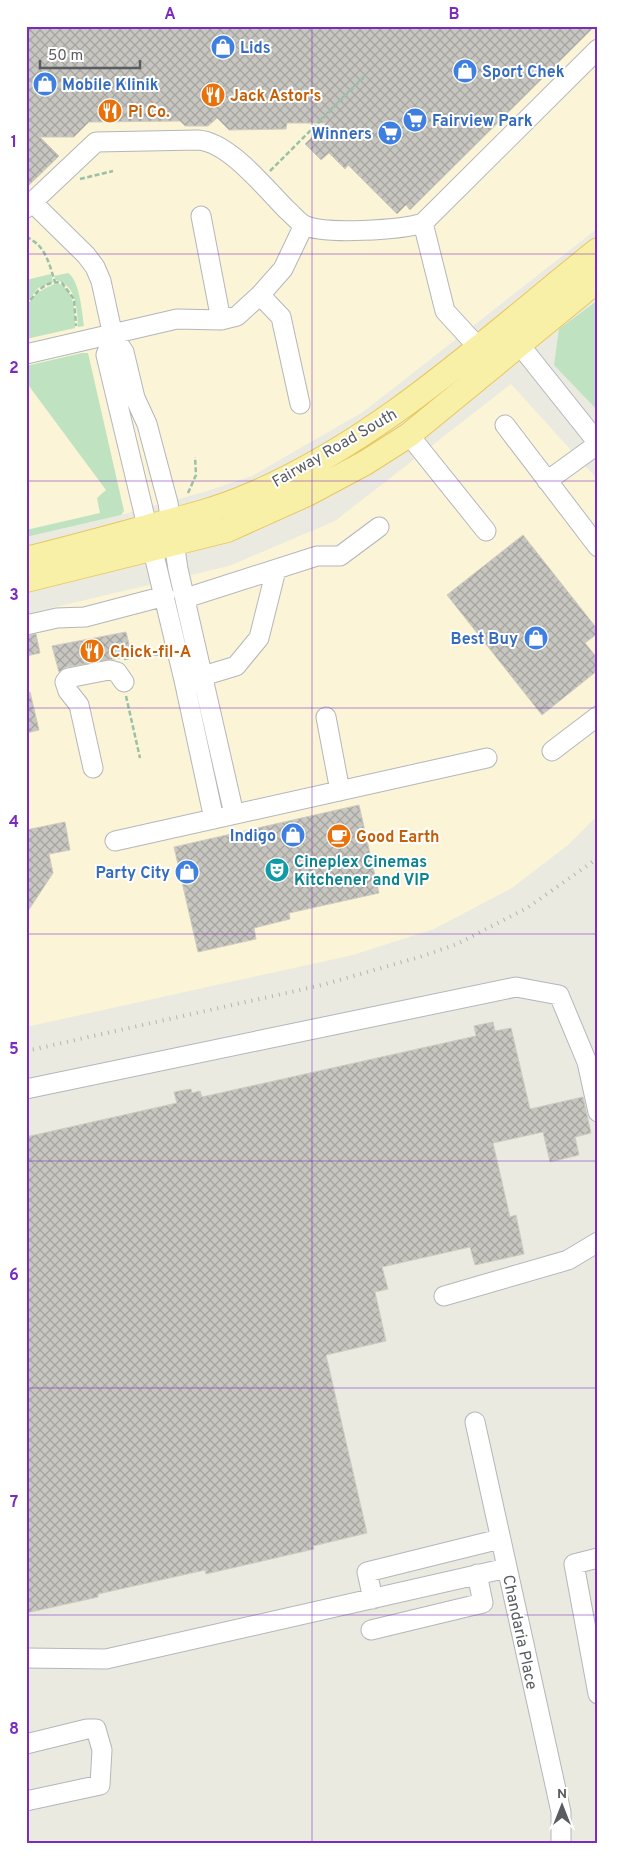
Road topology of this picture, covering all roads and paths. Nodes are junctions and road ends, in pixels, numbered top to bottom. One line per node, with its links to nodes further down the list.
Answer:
1 (598, 49): 10 (street)
2 (366, 75): 5 (path)
3 (94, 166): 6 (path)
4 (113, 171): 6 (path)
5 (267, 174)
6 (95, 175): 7 (path)
7 (79, 179)
8 (29, 205): 11 (street); 20 (street)
9 (201, 216): 18 (street)
10 (422, 223): 11 (street); 22 (street)
11 (304, 225): 16 (street)
12 (26, 237): 15 (path)
13 (598, 250): 22 (main road, Fairway Road South)
14 (598, 280): 21 (main road, Fairway Road South)
15 (55, 282): 17 (path); 19 (path)
16 (260, 295): 18 (street); 24 (street)
17 (26, 306)
18 (221, 320): 20 (street)
19 (76, 330)
20 (113, 336): 23 (street); 33 (street); 34 (street)
21 (519, 344): 26 (main road, Fairway Road South); 27 (street)
22 (478, 347): 33 (main road, Fairway Road South)
23 (26, 354)
24 (300, 404)
25 (505, 425): 29 (street)
26 (409, 435): 32 (street); 33 (main road, Fairway Road South)
27 (598, 444): 29 (street)
28 (195, 457): 30 (path)
29 (547, 480): 35 (street)
30 (188, 493)
31 (379, 527): 37 (street)
32 (486, 532)
33 (173, 533): 34 (main road, Fairway Road South); 40 (street)
34 (149, 538): 36 (main road, Fairway Road South); 38 (main road, Fairway Road South); 39 (street)
35 (598, 547)
36 (26, 559)
37 (276, 570): 40 (street); 42 (street)
38 (26, 580)
39 (165, 596): 41 (street); 43 (street)
40 (186, 598): 42 (street)
41 (26, 625)
42 (204, 676): 43 (street); 51 (street)
43 (184, 680): 52 (street)
44 (124, 682): 49 (street)
45 (598, 716): 47 (street)
46 (326, 717): 50 (street)
47 (552, 751)
48 (487, 758): 50 (street)
49 (89, 769)
50 (340, 791): 51 (street)
51 (234, 814): 52 (street)
52 (214, 819): 53 (street)
53 (116, 841)
54 (26, 1089): 55 (street)
55 (598, 1112)
56 (598, 1242): 57 (street)
57 (444, 1296)
58 (475, 1422): 59 (street, Chandaria Place)
59 (500, 1539): 61 (street, Chandaria Place); 63 (street)
60 (598, 1558): 66 (street)
61 (507, 1568): 62 (street); 69 (street, Chandaria Place)
62 (477, 1574): 63 (street); 64 (street)
63 (373, 1598): 65 (street)
64 (371, 1630)
65 (26, 1658)
66 (598, 1694)
67 (26, 1744): 68 (street)
68 (26, 1801)
69 (561, 1843)

